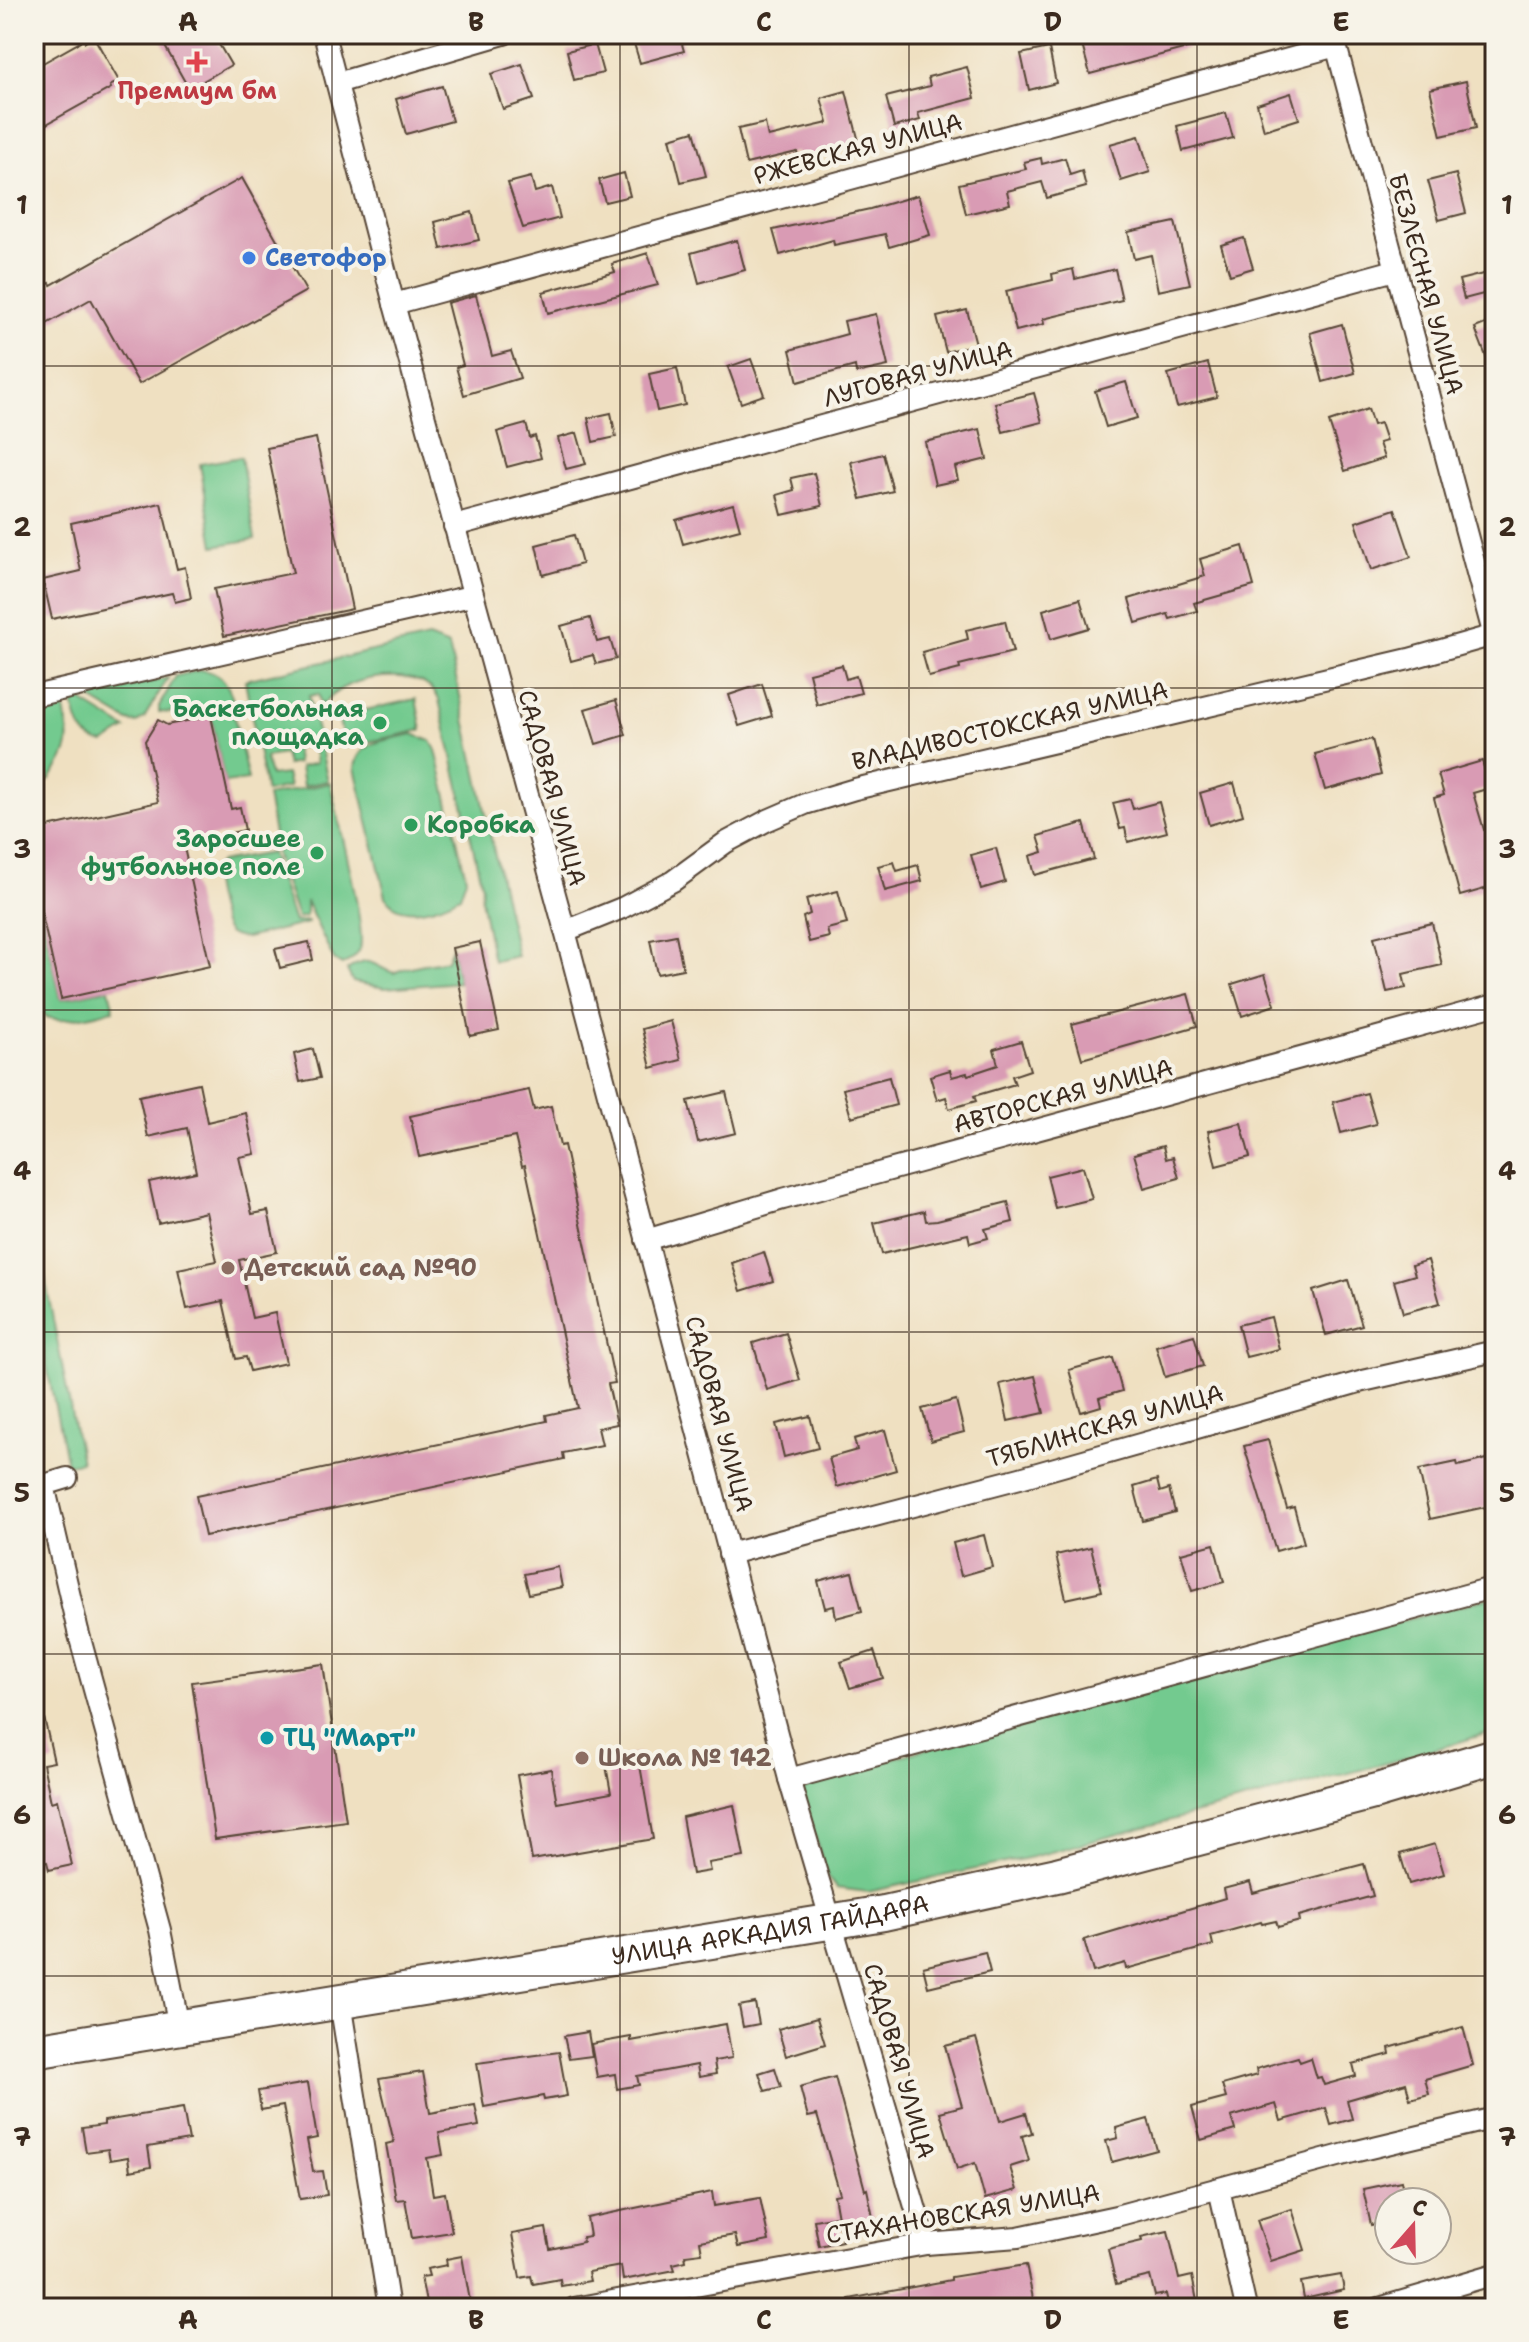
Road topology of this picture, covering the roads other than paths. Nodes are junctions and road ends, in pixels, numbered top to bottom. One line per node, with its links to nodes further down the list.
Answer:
1 (324, 34): 4 (street, САДОВАЯ УЛИЦА)
2 (504, 34): 4 (street)
3 (1335, 40): 5 (street, БЕЗЛЕСНАЯ УЛИЦА); 6 (street, РЖЕВСКАЯ УЛИЦА)
4 (337, 83): 6 (street, САДОВАЯ УЛИЦА)
5 (1395, 270): 7 (street, ЛУГОВАЯ УЛИЦА); 9 (street, БЕЗЛЕСНАЯ УЛИЦА)
6 (394, 304): 7 (street, САДОВАЯ УЛИЦА)
7 (454, 526): 8 (street, САДОВАЯ УЛИЦА)
8 (471, 596): 10 (street); 11 (street, САДОВАЯ УЛИЦА)
9 (1494, 638): 11 (street, ВЛАДИВОСТОКСКАЯ УЛИЦА)
10 (34, 696)
11 (565, 931): 13 (street, САДОВАЯ УЛИЦА)
12 (1495, 1005): 13 (street, АВТОРСКАЯ УЛИЦА)
13 (646, 1240): 16 (street, САДОВАЯ УЛИЦА)
14 (1495, 1351): 16 (street, ТЯБЛИНСКАЯ УЛИЦА)
15 (67, 1478): 22 (street)
16 (729, 1554): 19 (street, САДОВАЯ УЛИЦА)
17 (1495, 1587): 19 (street)
18 (1495, 1756): 20 (main road, УЛИЦА АРКАДИЯ ГАЙДАРА)
19 (789, 1779): 20 (street, САДОВАЯ УЛИЦА)
20 (832, 1922): 21 (main road, УЛИЦА АРКАДИЯ ГАЙДАРА); 26 (street, САДОВАЯ УЛИЦА)
21 (340, 2002): 22 (main road, УЛИЦА АРКАДИЯ ГАЙДАРА); 28 (street)
22 (179, 2027): 23 (main road, УЛИЦА АРКАДИЯ ГАЙДАРА)
23 (34, 2051)
24 (1495, 2118): 25 (street, СТАХАНОВСКАЯ УЛИЦА)
25 (1219, 2189): 26 (street, СТАХАНОВСКАЯ УЛИЦА); 30 (street)
26 (926, 2244): 29 (street, СТАХАНОВСКАЯ УЛИЦА)
27 (1495, 2274): 31 (street)
28 (389, 2308)
29 (574, 2308)
30 (1246, 2308)
31 (1379, 2308)

